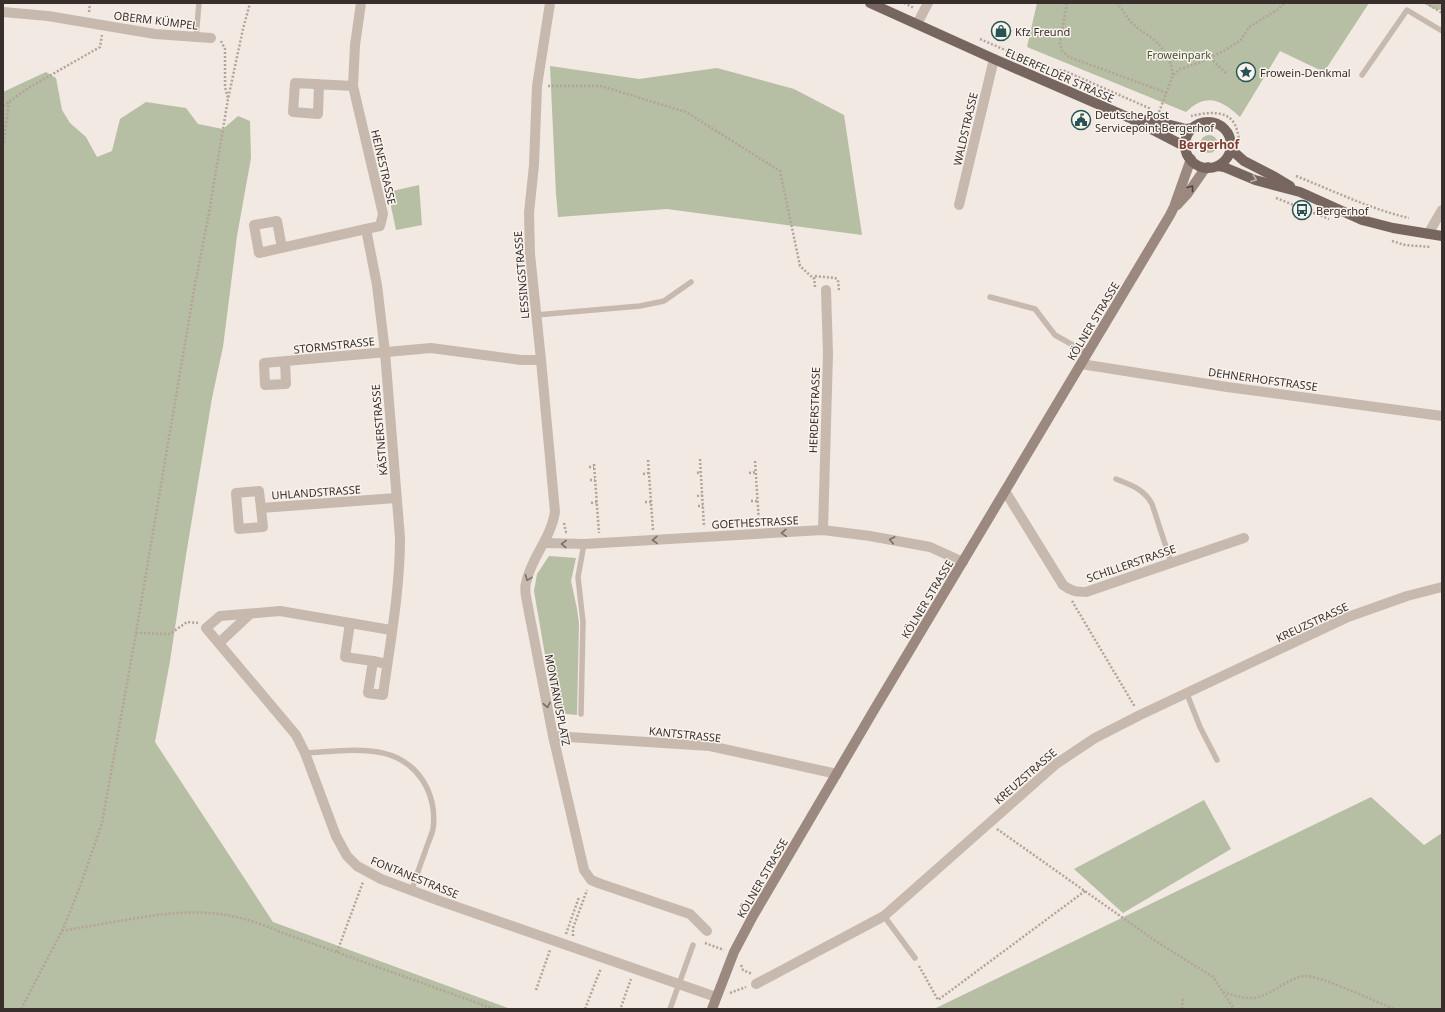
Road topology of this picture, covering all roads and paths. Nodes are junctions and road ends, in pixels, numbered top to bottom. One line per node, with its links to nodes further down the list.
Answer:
1 (90, 3): 13 (path)
2 (199, 3): 21 (lane)
3 (250, 3): 34 (path)
4 (361, 3): 31 (street, HEINESTRASSE)
5 (550, 3): 32 (street, LESSINGSTRASSE)
6 (870, 3): 17 (main road, ELBERFELDER STRASSE)
7 (904, 3): 15 (path)
8 (928, 3): 15 (street)
9 (1067, 3): 33 (path)
10 (1116, 3): 28 (path)
11 (1285, 3): 23 (path)
12 (1426, 3): 16 (path)
13 (89, 10)
14 (3, 12): 18 (street, OBERM KÜMPEL)
15 (923, 13): 17 (street)
16 (1442, 14)
17 (917, 24): 24 (main road, ELBERFELDER STRASSE)
18 (103, 25): 21 (street, OBERM KÜMPEL); 35 (path)
19 (1442, 31): 29 (lane)
20 (974, 36): 25 (path)
21 (196, 37): 22 (street, OBERM KÜMPEL)
22 (211, 38): 34 (path)
23 (1210, 58): 27 (path); 28 (path)
24 (994, 59): 40 (main road, ELBERFELDER STRASSE); 50 (street, WALDSTRASSE)
25 (1025, 59)
26 (1038, 65): 37 (path)
27 (1227, 74)
28 (1173, 75): 33 (path)
29 (1362, 76)
30 (320, 84): 31 (street)
31 (353, 86): 55 (street, HEINESTRASSE)
32 (537, 86): 61 (path); 67 (street, LESSINGSTRASSE)
33 (1167, 93): 38 (path)
34 (228, 99): 122 (path)
35 (9, 102): 36 (path); 43 (path)
36 (3, 106)
37 (1152, 109)
38 (1164, 114)
39 (1187, 117): 42 (path)
40 (1132, 119): 41 (main road, ELBERFELDER STRASSE); 44 (main road, ELBERFELDER STRASSE)
41 (1193, 128): 42 (main road); 44 (main road)
42 (1236, 145): 46 (main road); 48 (main road)
43 (3, 147)
44 (1186, 147): 45 (main road)
45 (1191, 159): 46 (main road); 51 (main road, KÖLNER STRASSE)
46 (1213, 167): 48 (main road, one-way to 48); 51 (main road, KÖLNER STRASSE, one-way to 46)
47 (1291, 174): 53 (path)
48 (1300, 192): 56 (main road)
49 (1275, 198): 54 (path)
50 (959, 205)
51 (1174, 208): 69 (main road, KÖLNER STRASSE)
52 (1442, 210): 56 (street)
53 (1414, 219)
54 (1334, 220)
55 (366, 229): 60 (street, HEINESTRASSE); 68 (street, KÄSTNERSTRASSE)
56 (1428, 234): 57 (main road)
57 (1442, 236)
58 (1390, 240): 59 (path)
59 (1434, 247)
60 (282, 248)
61 (814, 279): 63 (path); 64 (path); 65 (path)
62 (692, 282): 67 (lane)
63 (826, 290): 104 (street, HERDERSTRASSE)
64 (816, 294)
65 (838, 295)
66 (990, 297): 69 (lane)
67 (536, 315): 70 (street, LESSINGSTRASSE)
68 (385, 352): 70 (street, STORMSTRASSE); 71 (street, STORMSTRASSE); 90 (street, KÄSTNERSTRASSE)
69 (1087, 353): 72 (main road, KÖLNER STRASSE)
70 (541, 360): 112 (street, LESSINGSTRASSE)
71 (285, 362)
72 (1081, 364): 73 (street, DEHNERHOFSTRASSE); 87 (main road, KÖLNER STRASSE)
73 (1442, 416)
74 (700, 459): 78 (path)
75 (648, 460): 80 (path)
76 (755, 461): 79 (path)
77 (589, 467): 86 (path)
78 (701, 472): 81 (path); 88 (path)
79 (756, 472): 82 (path); 92 (path)
80 (649, 473): 83 (path); 95 (path)
81 (697, 473)
82 (749, 473)
83 (644, 474)
84 (1116, 479): 115 (lane)
85 (590, 480): 86 (path)
86 (596, 480): 93 (path)
87 (1005, 491): 114 (main road, KÖLNER STRASSE); 116 (street)
88 (702, 495): 89 (path); 98 (path)
89 (697, 496)
90 (396, 498): 99 (street, UHLANDSTRASSE); 121 (street, KÄSTNERSTRASSE)
91 (751, 501): 92 (path)
92 (757, 501): 103 (path)
93 (597, 502): 96 (path); 111 (path)
94 (645, 502): 95 (path)
95 (651, 502): 109 (path)
96 (591, 503)
97 (698, 506): 98 (path)
98 (703, 506): 107 (path)
99 (261, 508)
100 (564, 520): 106 (path)
101 (766, 524): 103 (path)
102 (697, 528): 107 (path)
103 (759, 529): 104 (street, GOETHESTRASSE, one-way to 103); 107 (street, GOETHESTRASSE)
104 (823, 530): 114 (street, GOETHESTRASSE, one-way to 104)
105 (646, 532): 109 (path)
106 (572, 533)
107 (704, 533): 109 (street, GOETHESTRASSE, one-way to 109)
108 (593, 534): 111 (path)
109 (654, 536): 111 (street, GOETHESTRASSE)
110 (1244, 538): 115 (street, SCHILLERSTRASSE)
111 (600, 539): 113 (street, GOETHESTRASSE)
112 (544, 543): 113 (street, GOETHESTRASSE, one-way to 112); 130 (street, MONTANUSPLATZ, one-way to 130)
113 (584, 544): 129 (lane)
114 (963, 562): 133 (main road, KÖLNER STRASSE)
115 (1171, 562): 116 (street, SCHILLERSTRASSE)
116 (1063, 585): 128 (path)
117 (1442, 587): 126 (street, KREUZSTRASSE)
118 (250, 614): 119 (street); 120 (street); 123 (street)
119 (350, 623): 121 (street); 124 (street)
120 (206, 628): 122 (path); 123 (street, FONTANESTRASSE)
121 (391, 630): 125 (street, KÄSTNERSTRASSE)
122 (136, 633): 142 (path)
123 (219, 643): 131 (street, FONTANESTRASSE)
124 (373, 662): 125 (street); 125 (street, KÄSTNERSTRASSE)
125 (387, 664)
126 (1187, 694): 128 (street, KREUZSTRASSE); 132 (lane)
127 (1130, 710): 128 (path)
128 (1138, 711): 134 (street, KREUZSTRASSE)
129 (581, 714)
130 (552, 736): 133 (street, KANTSTRASSE); 136 (street, MONTANUSPLATZ)
131 (305, 753): 135 (street, FONTANESTRASSE); 137 (lane)
132 (1216, 760)
133 (837, 774): 158 (main road, KÖLNER STRASSE)
134 (989, 824): 138 (path); 140 (street, KREUZSTRASSE)
135 (367, 872): 137 (street, FONTANESTRASSE); 147 (path)
136 (591, 880): 141 (street); 144 (path)
137 (412, 890): 144 (street, FONTANESTRASSE)
138 (1085, 891): 148 (path); 156 (path)
139 (579, 897): 144 (path)
140 (884, 916): 148 (lane); 154 (street, KREUZSTRASSE)
141 (707, 930)
142 (62, 931): 147 (path); 160 (path)
143 (701, 941): 145 (path)
144 (561, 943): 149 (street, FONTANESTRASSE); 155 (path)
145 (727, 944)
146 (693, 945): 153 (lane)
147 (337, 952): 161 (path)
148 (914, 958)
149 (605, 959): 151 (street, FONTANESTRASSE); 162 (path)
150 (740, 962): 152 (path)
151 (635, 969): 153 (street, FONTANESTRASSE); 159 (path)
152 (758, 971)
153 (679, 984): 158 (street, FONTANESTRASSE); 163 (lane)
154 (756, 984): 158 (path)
155 (536, 990)
156 (1223, 992): 166 (path); 167 (path)
157 (1183, 997): 165 (path)
158 (716, 998): 164 (main road, KÖLNER STRASSE)
159 (620, 1007)
160 (21, 1009)
161 (494, 1009)
162 (585, 1009)
163 (670, 1009)
164 (712, 1009)
165 (1182, 1009)
166 (1234, 1009)
167 (1394, 1009)

